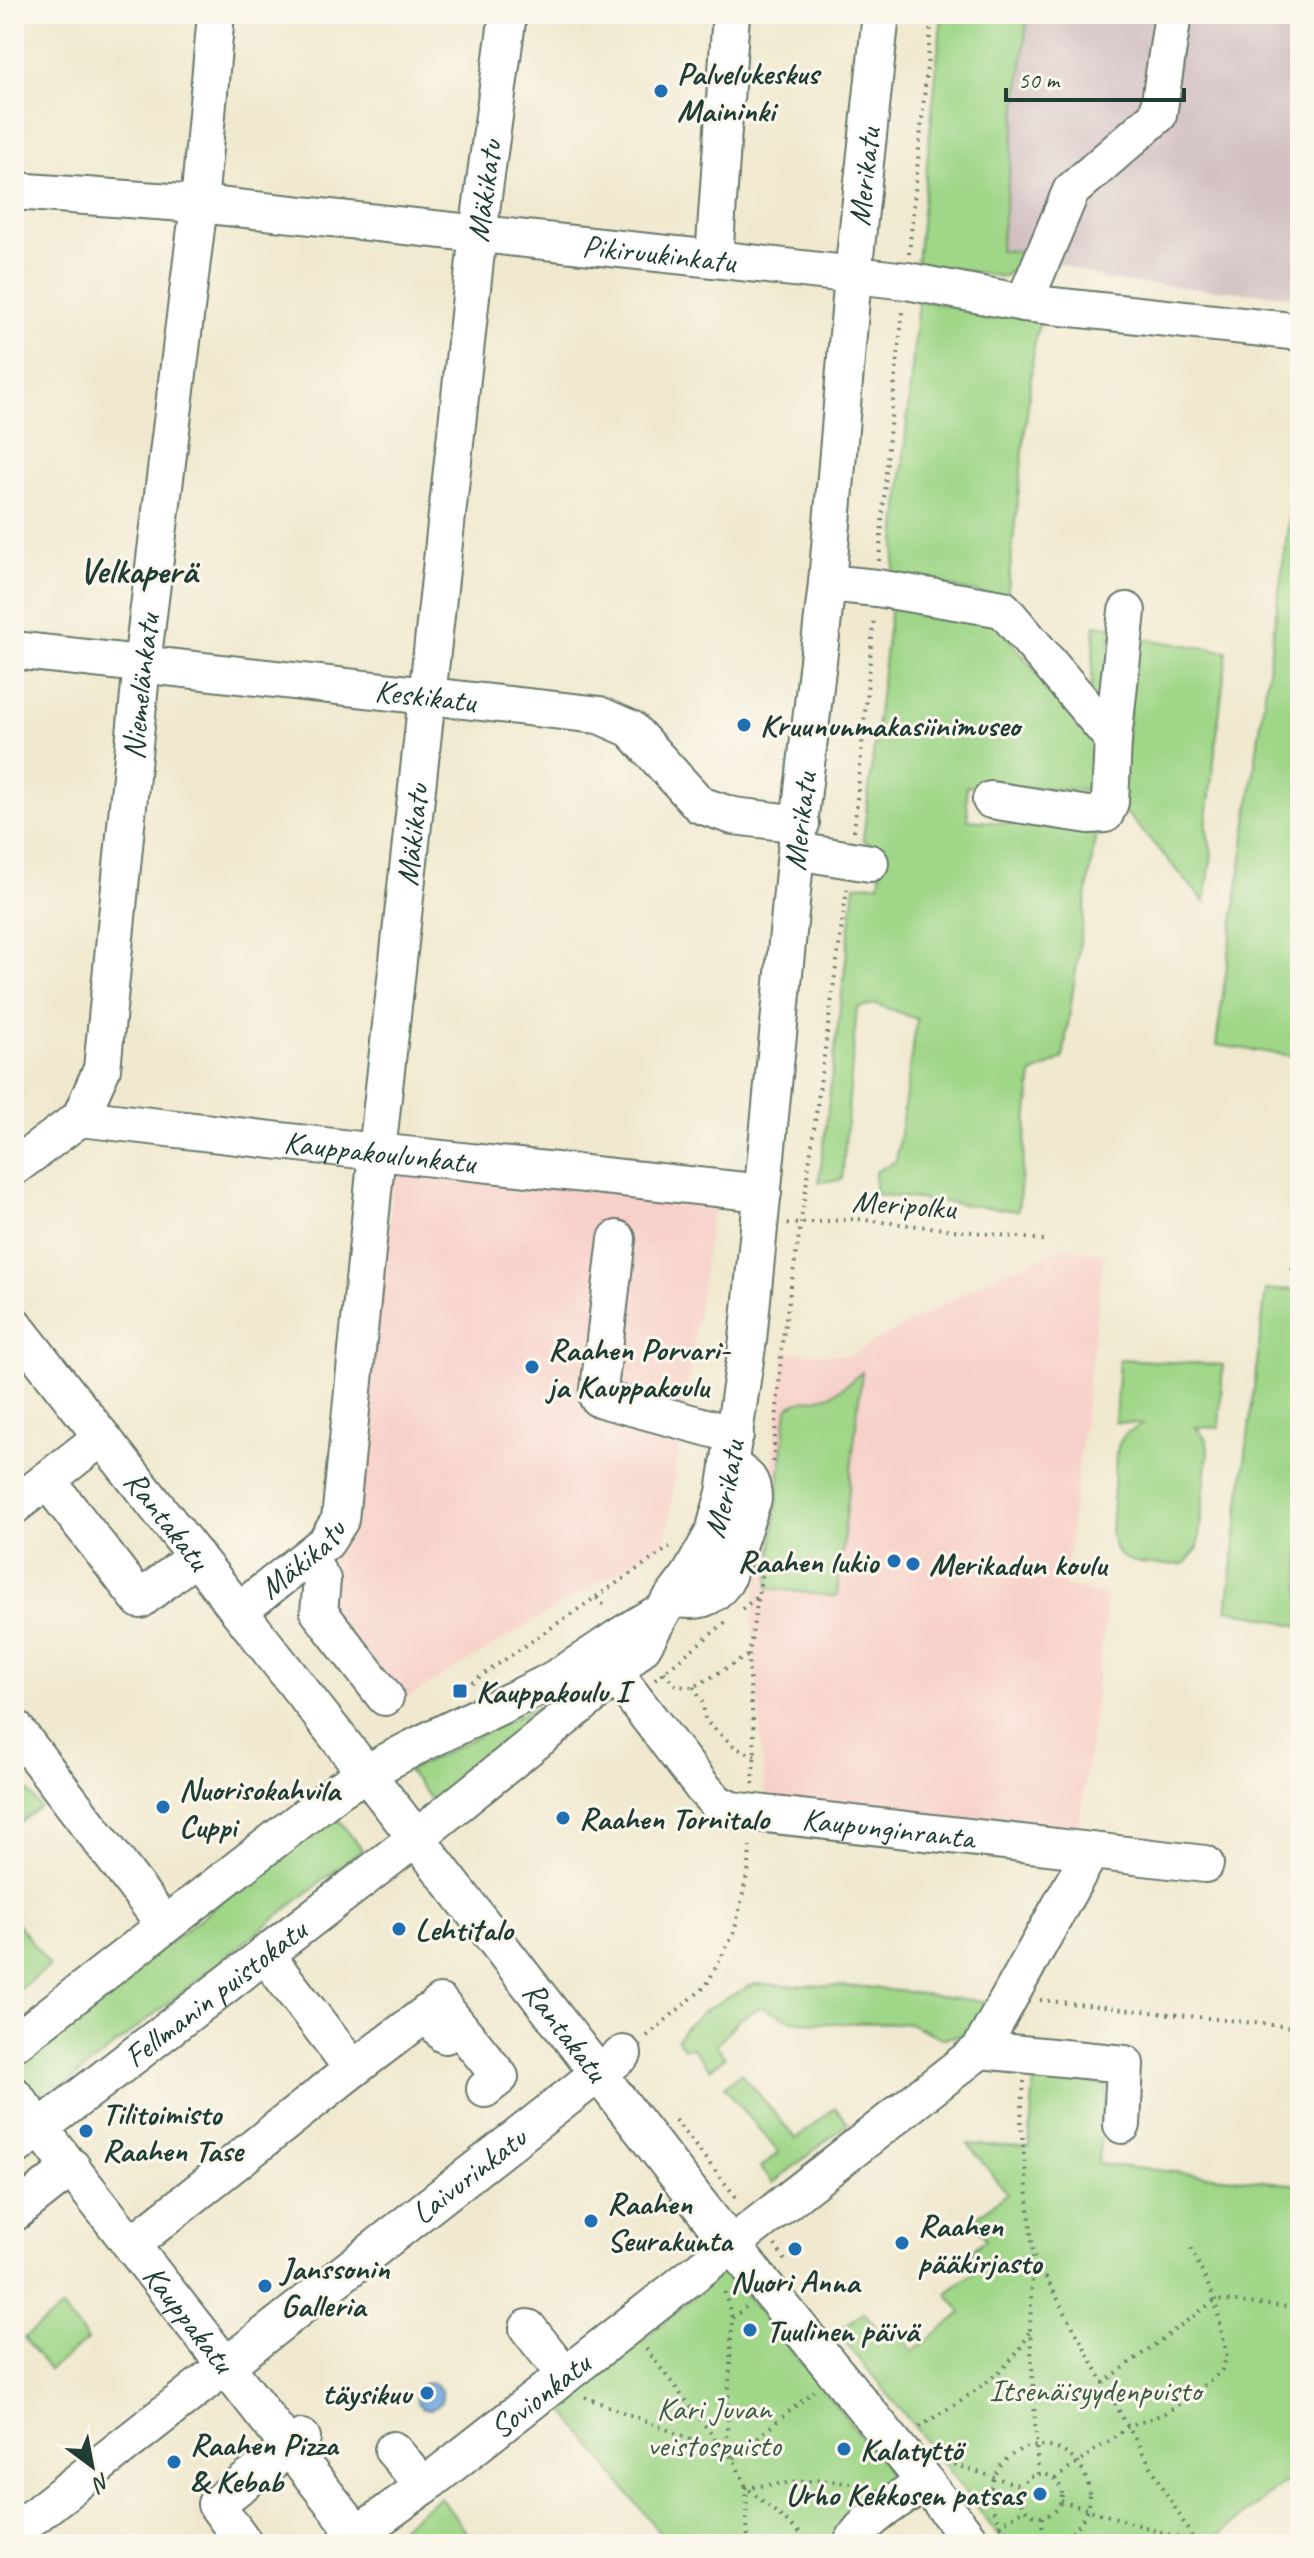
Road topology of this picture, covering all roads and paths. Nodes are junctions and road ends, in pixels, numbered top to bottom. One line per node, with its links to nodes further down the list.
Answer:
1 (216, 14): 8 (street, Niemelänkatu)
2 (508, 14): 9 (street, Mäkikatu)
3 (731, 14): 10 (street)
4 (881, 14): 11 (street, Merikatu)
5 (932, 14): 12 (path)
6 (1173, 14): 13 (street)
7 (14, 191): 8 (street, Pikiruukinkatu)
8 (199, 204): 9 (street, Pikiruukinkatu); 19 (street, Niemelänkatu)
9 (478, 233): 10 (street, Pikiruukinkatu); 20 (street, Mäkikatu)
10 (714, 259): 11 (street, Pikiruukinkatu)
11 (853, 275): 12 (street, Pikiruukinkatu); 15 (street, Merikatu)
12 (907, 281): 13 (street, Pikiruukinkatu); 16 (path)
13 (1024, 303): 14 (street, Pikiruukinkatu)
14 (1294, 341)
15 (827, 583): 16 (street); 23 (street, Merikatu)
16 (877, 588): 21 (street); 24 (path)
17 (1127, 611): 21 (street)
18 (14, 650): 19 (street, Keskikatu)
19 (142, 664): 20 (street, Keskikatu); 25 (street, Niemelänkatu)
20 (429, 695): 23 (street, Keskikatu); 26 (street, Mäkikatu)
21 (1113, 739): 22 (street)
22 (991, 800)
23 (798, 838): 24 (street, Keskikatu); 28 (street, Merikatu)
24 (861, 861): 29 (path)
25 (80, 1118): 26 (street, Kauppakoulunkatu); 27 (street)
26 (377, 1152): 28 (street, Kauppakoulunkatu); 42 (street, Mäkikatu)
27 (14, 1167)
28 (761, 1209): 29 (path, Meripolku); 36 (street, Merikatu)
29 (801, 1223): 31 (path, Meripolku); 37 (path)
30 (617, 1239): 36 (street)
31 (1044, 1240)
32 (1291, 1268): 33 (path)
33 (1300, 1272)
34 (14, 1325): 35 (street, Rantakatu)
35 (102, 1437): 38 (street); 41 (street, Rantakatu)
36 (732, 1450): 45 (street, Merikatu)
37 (773, 1463)
38 (47, 1480): 39 (street); 41 (street)
39 (14, 1506)
40 (765, 1553): 44 (path)
41 (196, 1556): 43 (street, Rantakatu)
42 (308, 1558): 43 (street, Mäkikatu); 48 (street)
43 (239, 1611): 51 (street, Rantakatu)
44 (749, 1655): 47 (path); 50 (path)
45 (607, 1664): 51 (street, Merikatu); 52 (street, Kaupunginranta); 53 (street, Merikatu)
46 (664, 1671): 47 (path)
47 (694, 1687): 50 (path)
48 (385, 1697)
49 (14, 1727): 56 (street)
50 (755, 1756): 52 (path)
51 (366, 1773): 53 (street, Rantakatu); 56 (street)
52 (753, 1813): 54 (street, Kaupunginranta); 63 (path)
53 (416, 1838): 57 (street, Fellmanin puistokatu); 63 (street, Rantakatu)
54 (1091, 1851): 55 (street, Kaupunginranta); 58 (street)
55 (1205, 1864)
56 (165, 1925): 60 (street)
57 (265, 1954): 64 (street); 68 (street, Fellmanin puistokatu)
58 (1009, 1997): 59 (path); 61 (street)
59 (1300, 2028)
60 (14, 2043)
61 (980, 2050): 62 (street); 71 (street, Sovionkatu)
62 (1027, 2055): 67 (street); 74 (path)
63 (610, 2064): 71 (street, Rantakatu); 81 (street, Laivurinkatu)
64 (353, 2069): 65 (street); 72 (street)
65 (485, 2089)
66 (14, 2095): 68 (street, Kauppakatu)
67 (1122, 2125)
68 (27, 2138): 69 (street, Kauppakatu)
69 (72, 2167): 70 (street); 72 (street, Kauppakatu)
70 (14, 2213)
71 (732, 2243): 83 (street, Sovionkatu); 93 (street, Rantakatu)
72 (132, 2244): 81 (street, Kauppakatu)
73 (1190, 2246): 76 (path)
74 (1033, 2254): 79 (path); 82 (path)
75 (722, 2283): 90 (path)
76 (1215, 2300): 77 (path); 82 (path); 85 (path)
77 (1300, 2308)
78 (528, 2328): 83 (street)
79 (1030, 2330): 86 (path); 88 (path)
80 (644, 2346): 90 (path)
81 (226, 2365): 87 (street, Kauppakatu); 106 (street, Laivurinkatu)
82 (1103, 2383): 85 (path)
83 (572, 2385): 90 (path); 98 (street, Sovionkatu)
84 (814, 2391): 91 (path)
85 (1128, 2427): 92 (path); 110 (path)
86 (910, 2433)
87 (297, 2442): 108 (street, Kauppakatu); 109 (street)
88 (1035, 2446): 92 (path); 94 (path); 95 (path)
89 (393, 2450): 98 (street)
90 (726, 2453): 91 (path)
91 (733, 2458): 100 (path)
92 (1078, 2463): 96 (path); 103 (path)
93 (936, 2473): 95 (path); 107 (street, Rantakatu); 113 (street)
94 (1038, 2474): 96 (path); 99 (path)
95 (994, 2478): 99 (path); 107 (path)
96 (1055, 2479): 101 (path)
97 (867, 2485): 100 (path)
98 (424, 2486): 108 (street, Sovionkatu)
99 (1021, 2486): 102 (path)
100 (746, 2487): 111 (path); 112 (path)
101 (1061, 2501): 103 (path); 104 (path)
102 (1024, 2509): 104 (path); 107 (path)
103 (1087, 2509): 105 (path); 114 (path)
104 (1042, 2517): 114 (path)
105 (1155, 2530): 110 (path); 115 (path)
106 (14, 2532)
107 (990, 2532): 114 (path)
108 (355, 2541)
109 (244, 2543)
110 (1196, 2543)
111 (748, 2544)
112 (813, 2544)
113 (852, 2544)
114 (1043, 2544)
115 (1151, 2544)

